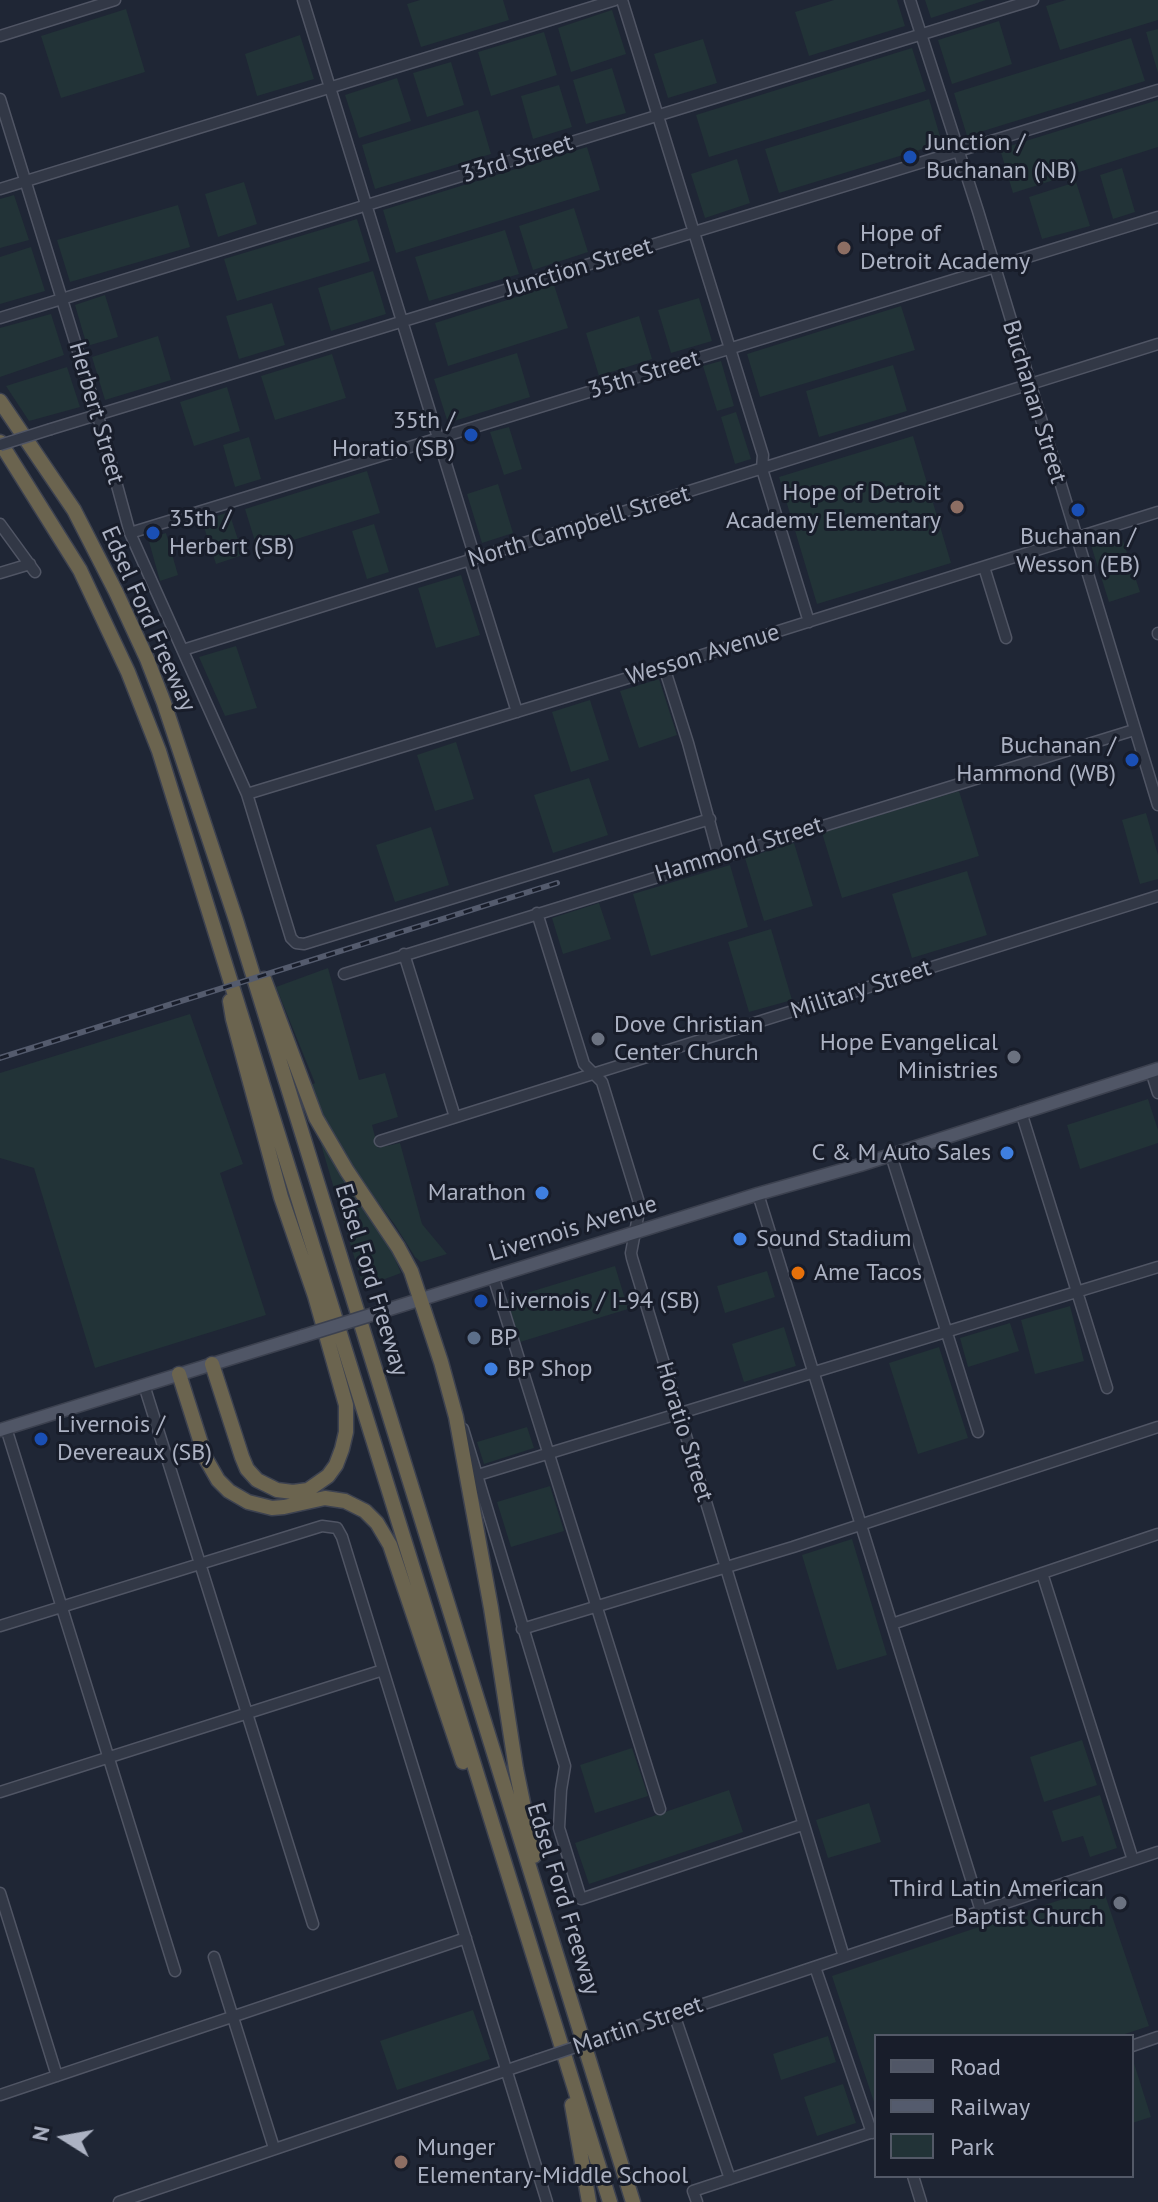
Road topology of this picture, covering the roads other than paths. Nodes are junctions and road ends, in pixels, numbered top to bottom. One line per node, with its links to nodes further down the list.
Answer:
1 (115, 0): 8 (street)
2 (303, 0): 9 (street)
3 (615, 0): 9 (street)
4 (622, 0): 12 (street)
5 (910, 0): 7 (street, Buchanan Street)
6 (1033, 0): 7 (street, 33rd Street)
7 (921, 35): 12 (street, 33rd Street); 13 (street, Buchanan Street)
8 (0, 36)
9 (330, 88): 14 (street); 16 (street)
10 (1158, 90): 13 (street, Junction Street)
11 (0, 99): 14 (street, Herbert Street)
12 (658, 115): 16 (street, 33rd Street); 18 (street)
13 (958, 152): 18 (street, Junction Street); 19 (street, Buchanan Street)
14 (25, 182): 15 (street); 20 (street, Herbert Street)
15 (0, 189)
16 (366, 205): 20 (street, 33rd Street); 22 (street)
17 (1158, 217): 19 (street, 35th Street)
18 (695, 233): 22 (street, Junction Street); 24 (street)
19 (994, 267): 24 (street, 35th Street); 25 (street, Buchanan Street)
20 (62, 299): 21 (street, 33rd Street); 27 (street, Herbert Street)
21 (0, 318)
22 (403, 322): 27 (street, Junction Street); 28 (street)
23 (1158, 344): 25 (street, North Campbell Street)
24 (730, 348): 28 (street, 35th Street); 30 (street)
25 (1029, 383): 30 (street, North Campbell Street); 34 (street, Buchanan Street)
26 (0, 401): 50 (highway, Edsel Ford Freeway)
27 (98, 416): 29 (street, Junction Street, bridge); 33 (street, Herbert Street)
28 (438, 438): 33 (street, 35th Street); 35 (street)
29 (0, 444): 52 (highway, Edsel Ford Freeway)
30 (762, 469): 35 (street, North Campbell Street); 38 (street)
31 (1158, 512): 34 (street, Wesson Avenue)
32 (0, 524): 37 (street)
33 (130, 533): 40 (street, Herbert Street)
34 (1075, 538): 36 (street, Wesson Avenue); 43 (street, Buchanan Street)
35 (470, 561): 40 (street, North Campbell Street); 42 (street)
36 (984, 567): 38 (street, Wesson Avenue); 39 (street)
37 (0, 573)
38 (809, 622): 41 (street, Wesson Avenue)
39 (1006, 638)
40 (183, 650): 44 (street, Herbert Street)
41 (664, 667): 42 (street, Wesson Avenue); 46 (street)
42 (517, 712): 44 (street, Wesson Avenue)
43 (1134, 730): 45 (street, Buchanan Street); 47 (street, Hammond Street)
44 (247, 794): 46 (street, Herbert Street)
45 (1158, 805)
46 (710, 819): 47 (street)
47 (719, 857): 49 (street, Hammond Street)
48 (1158, 896): 55 (street, Military Street)
49 (537, 913): 51 (street, Hammond Street); 55 (street, Horatio Street)
50 (236, 920): 66 (highway); 100 (highway, Edsel Ford Freeway)
51 (404, 954): 53 (street, Hammond Street); 58 (street)
52 (225, 960): 68 (highway); 95 (highway, Edsel Ford Freeway)
53 (344, 974)
54 (1154, 1070): 56 (street); 57 (main road, Livernois Avenue)
55 (593, 1074): 58 (street, Military Street); 62 (street, Horatio Street)
56 (1158, 1093)
57 (1021, 1112): 60 (main road, Livernois Avenue); 65 (street)
58 (455, 1117): 59 (street, Military Street)
59 (380, 1141)
60 (891, 1155): 61 (main road, Livernois Avenue); 67 (street)
61 (758, 1194): 62 (main road, Livernois Avenue); 70 (street)
62 (634, 1233): 64 (main road, Livernois Avenue); 73 (street, Horatio Street)
63 (1158, 1267): 65 (street)
64 (493, 1276): 66 (main road, Livernois Avenue); 78 (street)
65 (1077, 1293): 67 (street); 72 (street)
66 (416, 1300): 68 (main road, Livernois Avenue, bridge); 74 (highway)
67 (946, 1332): 70 (street); 77 (street)
68 (212, 1364): 69 (main road, Livernois Avenue)
69 (179, 1374): 71 (main road, Livernois Avenue); 95 (highway)
70 (814, 1374): 73 (street); 80 (street)
71 (144, 1385): 76 (main road, Livernois Avenue); 82 (street)
72 (1107, 1388)
73 (678, 1415): 78 (street); 83 (street, Horatio Street)
74 (456, 1417): 79 (street); 100 (highway)
75 (1158, 1427): 80 (street)
76 (3, 1429): 85 (street)
77 (978, 1432)
78 (548, 1454): 79 (street); 86 (street)
79 (478, 1475): 89 (street)
80 (861, 1525): 83 (street); 87 (street)
81 (1158, 1534): 84 (street)
82 (200, 1564): 85 (street); 90 (street); 91 (street)
83 (726, 1568): 86 (street); 96 (street, Horatio Street)
84 (1042, 1573): 87 (street); 98 (street)
85 (62, 1607): 88 (street); 92 (street)
86 (595, 1607): 89 (street); 94 (street)
87 (892, 1624): 101 (street)
88 (0, 1626)
89 (522, 1629): 96 (street)
90 (383, 1670): 91 (street); 103 (street)
91 (247, 1714): 92 (street); 102 (street)
92 (109, 1757): 93 (street); 107 (street)
93 (0, 1792)
94 (660, 1809)
95 (489, 1812): 112 (highway, Edsel Ford Freeway)
96 (802, 1825): 105 (street, Horatio Street)
97 (1158, 1852): 98 (street, Martin Street)
98 (1133, 1860): 101 (street, Martin Street)
99 (0, 1893): 114 (street)
100 (543, 1911): 115 (highway, Edsel Ford Freeway)
101 (981, 1911): 105 (street, Martin Street)
102 (313, 1924)
103 (466, 1938): 109 (street); 113 (street)
104 (214, 1957): 109 (street)
105 (844, 1957): 106 (street, Martin Street)
106 (815, 1967): 108 (street, Martin Street); 117 (street)
107 (175, 1971)
108 (674, 2014): 113 (street, Martin Street, bridge); 120 (street)
109 (232, 2017): 114 (street); 118 (street)
110 (1158, 2037): 111 (street)
111 (1134, 2045)
112 (569, 2069): 124 (highway); 125 (highway, Edsel Ford Freeway)
113 (507, 2070): 118 (street, Martin Street); 123 (street)
114 (57, 2076): 116 (street)
115 (596, 2081): 126 (highway, Edsel Ford Freeway); 127 (highway)
116 (0, 2095)
117 (874, 2132): 120 (street)
118 (274, 2148): 122 (street, Martin Street)
119 (914, 2178): 128 (street)
120 (730, 2179): 121 (street)
121 (695, 2196)
122 (119, 2202)
123 (547, 2202)
124 (589, 2202)
125 (610, 2202)
126 (633, 2202)
127 (642, 2202)
128 (921, 2202)

